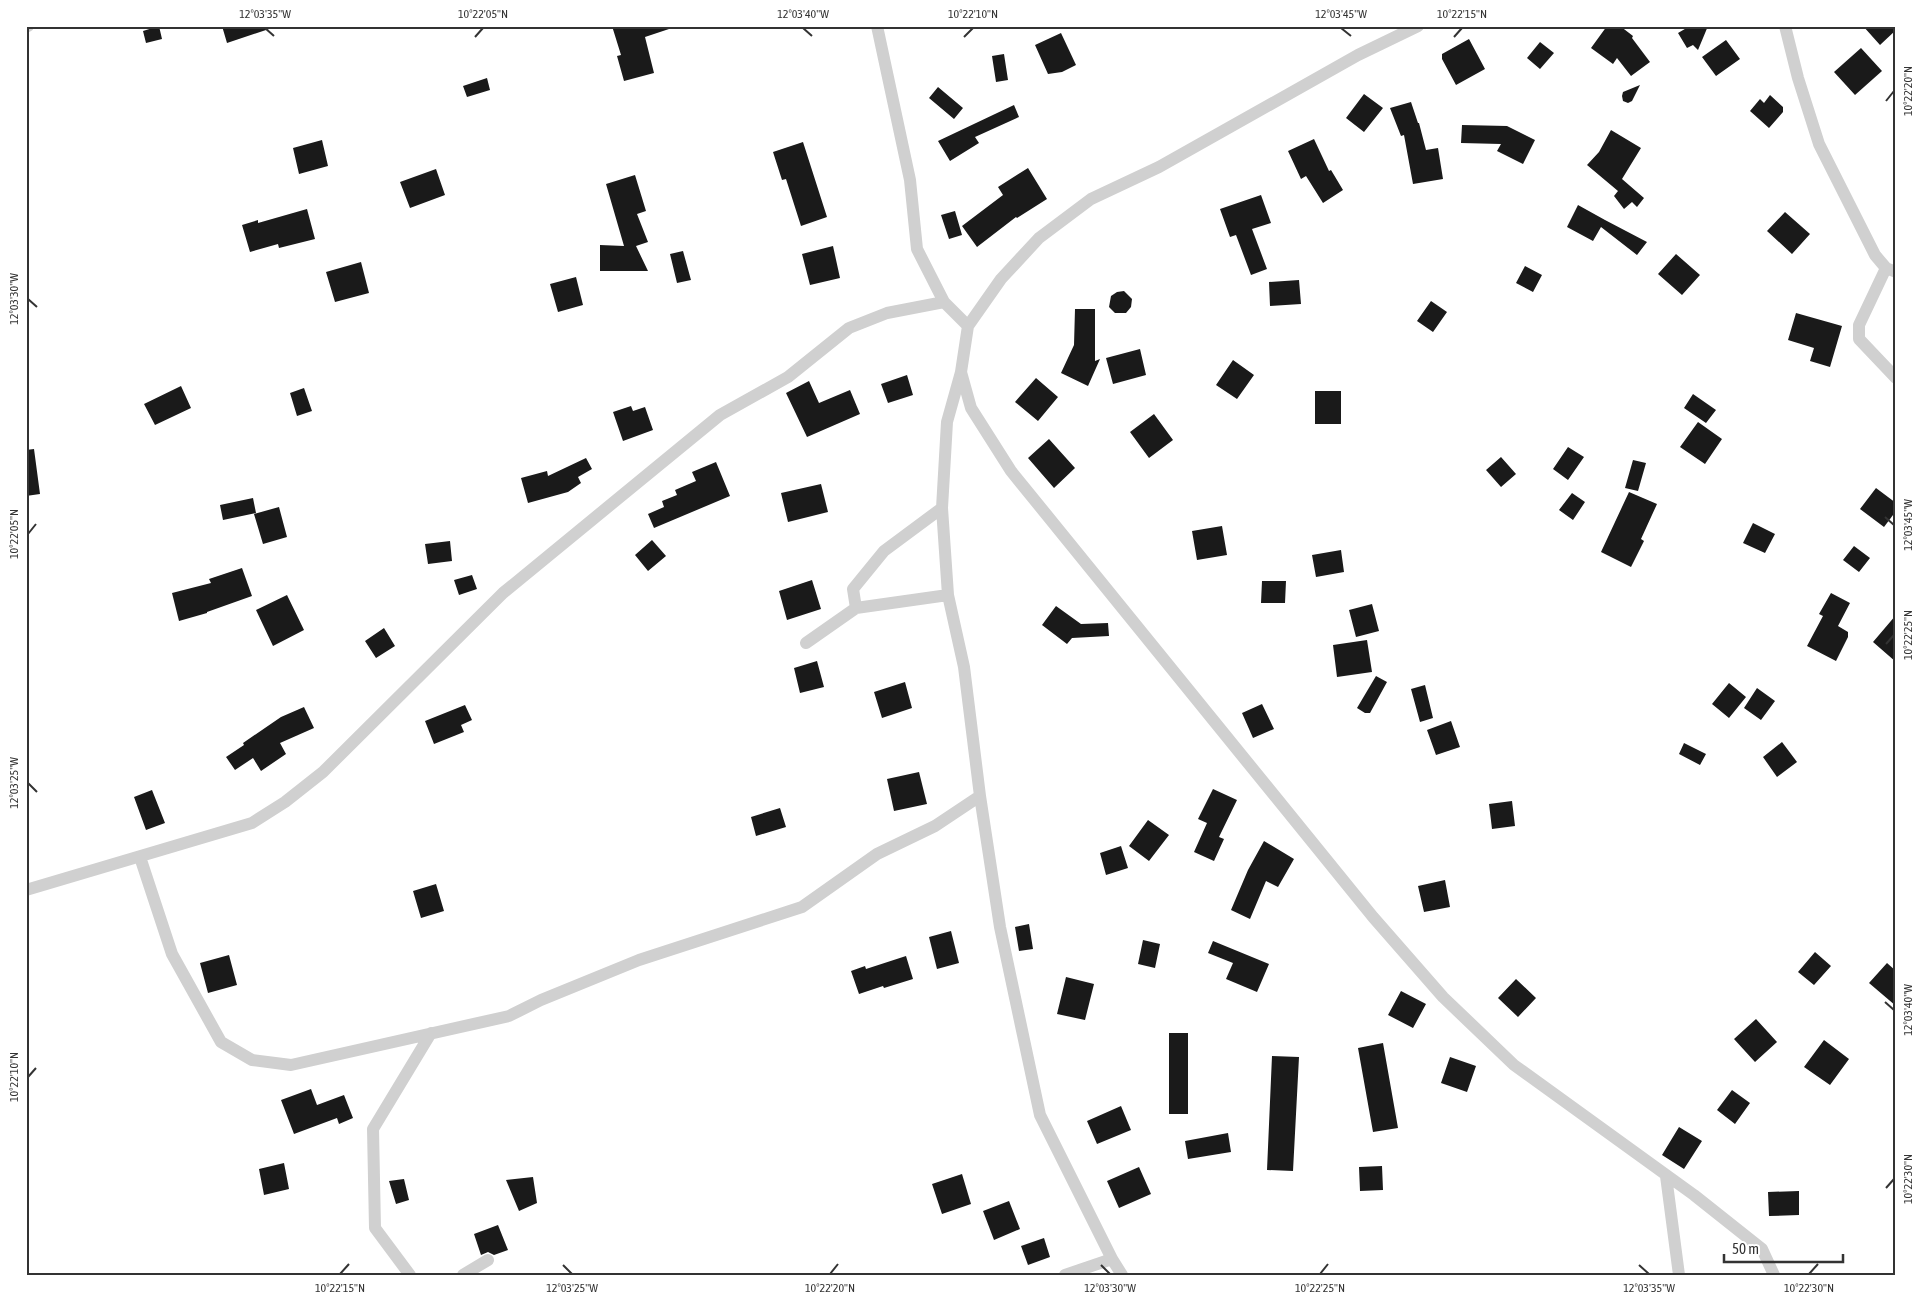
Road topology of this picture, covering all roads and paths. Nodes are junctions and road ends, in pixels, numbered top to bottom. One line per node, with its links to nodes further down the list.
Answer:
1 (877, 26): 5 (street)
2 (1418, 26): 6 (street)
3 (1785, 26): 4 (street)
4 (1891, 270): 8 (street)
5 (944, 302): 6 (street); 14 (street)
6 (968, 326): 7 (street)
7 (961, 372): 9 (street); 17 (street)
8 (1896, 378)
9 (942, 508): 10 (street); 11 (street)
10 (948, 595): 11 (street); 13 (street)
11 (856, 608): 12 (street)
12 (806, 643)
13 (980, 796): 16 (street); 18 (street)
14 (140, 857): 15 (street); 16 (street)
15 (26, 890)
16 (431, 1033): 20 (street)
17 (1666, 1176): 24 (street); 25 (street)
18 (1112, 1259): 22 (street); 23 (street)
19 (488, 1260): 21 (street)
20 (410, 1275)
21 (463, 1275)
22 (1065, 1275)
23 (1122, 1275)
24 (1680, 1275)
25 (1774, 1275)

